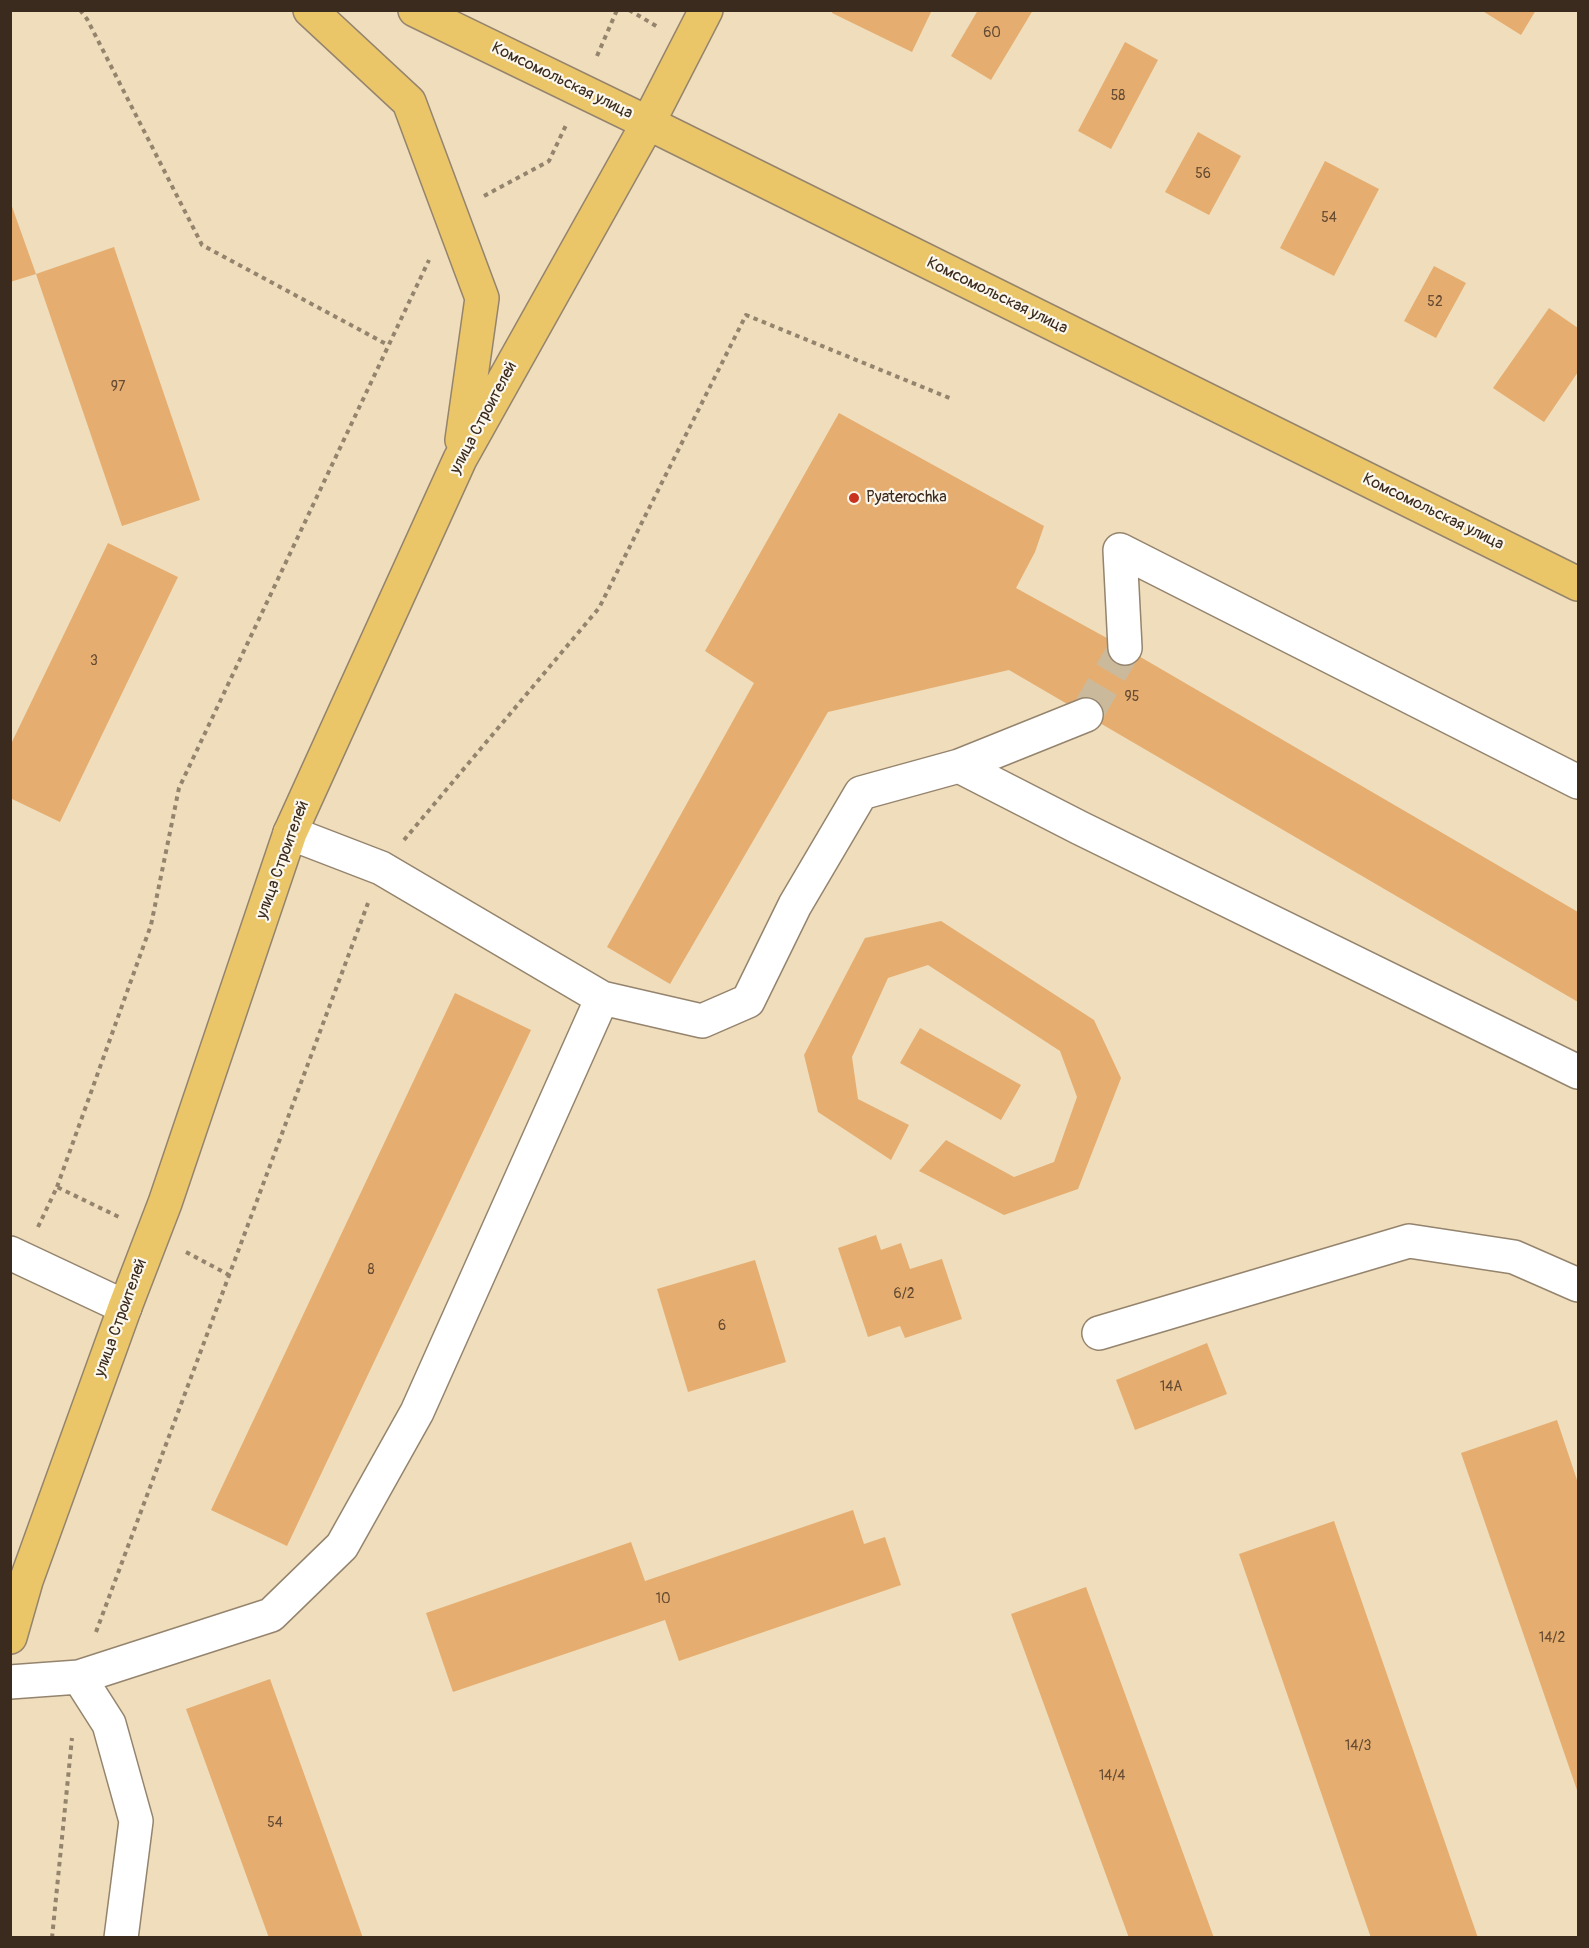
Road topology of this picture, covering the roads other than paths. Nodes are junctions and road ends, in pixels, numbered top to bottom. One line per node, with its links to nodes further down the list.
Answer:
1 (310, 10): 5 (main road)
2 (416, 10): 4 (main road, Комсомольская улица)
3 (706, 10): 4 (main road, улица Строителей)
4 (648, 123): 5 (main road, улица Строителей); 6 (main road, Комсомольская улица)
5 (460, 459): 11 (main road, улица Строителей)
6 (1578, 584)
7 (1125, 648): 10 (lane)
8 (1086, 715): 9 (lane)
9 (959, 766): 12 (lane); 13 (lane)
10 (1578, 782)
11 (290, 833): 12 (lane); 16 (main road, улица Строителей)
12 (602, 998): 19 (lane)
13 (1578, 1072)
14 (16, 1256): 16 (lane)
15 (1578, 1285): 17 (lane)
16 (125, 1307): 18 (main road, улица Строителей)
17 (1099, 1333)
18 (10, 1637)
19 (79, 1677): 20 (lane); 21 (lane)
20 (10, 1682)
21 (121, 1938)

